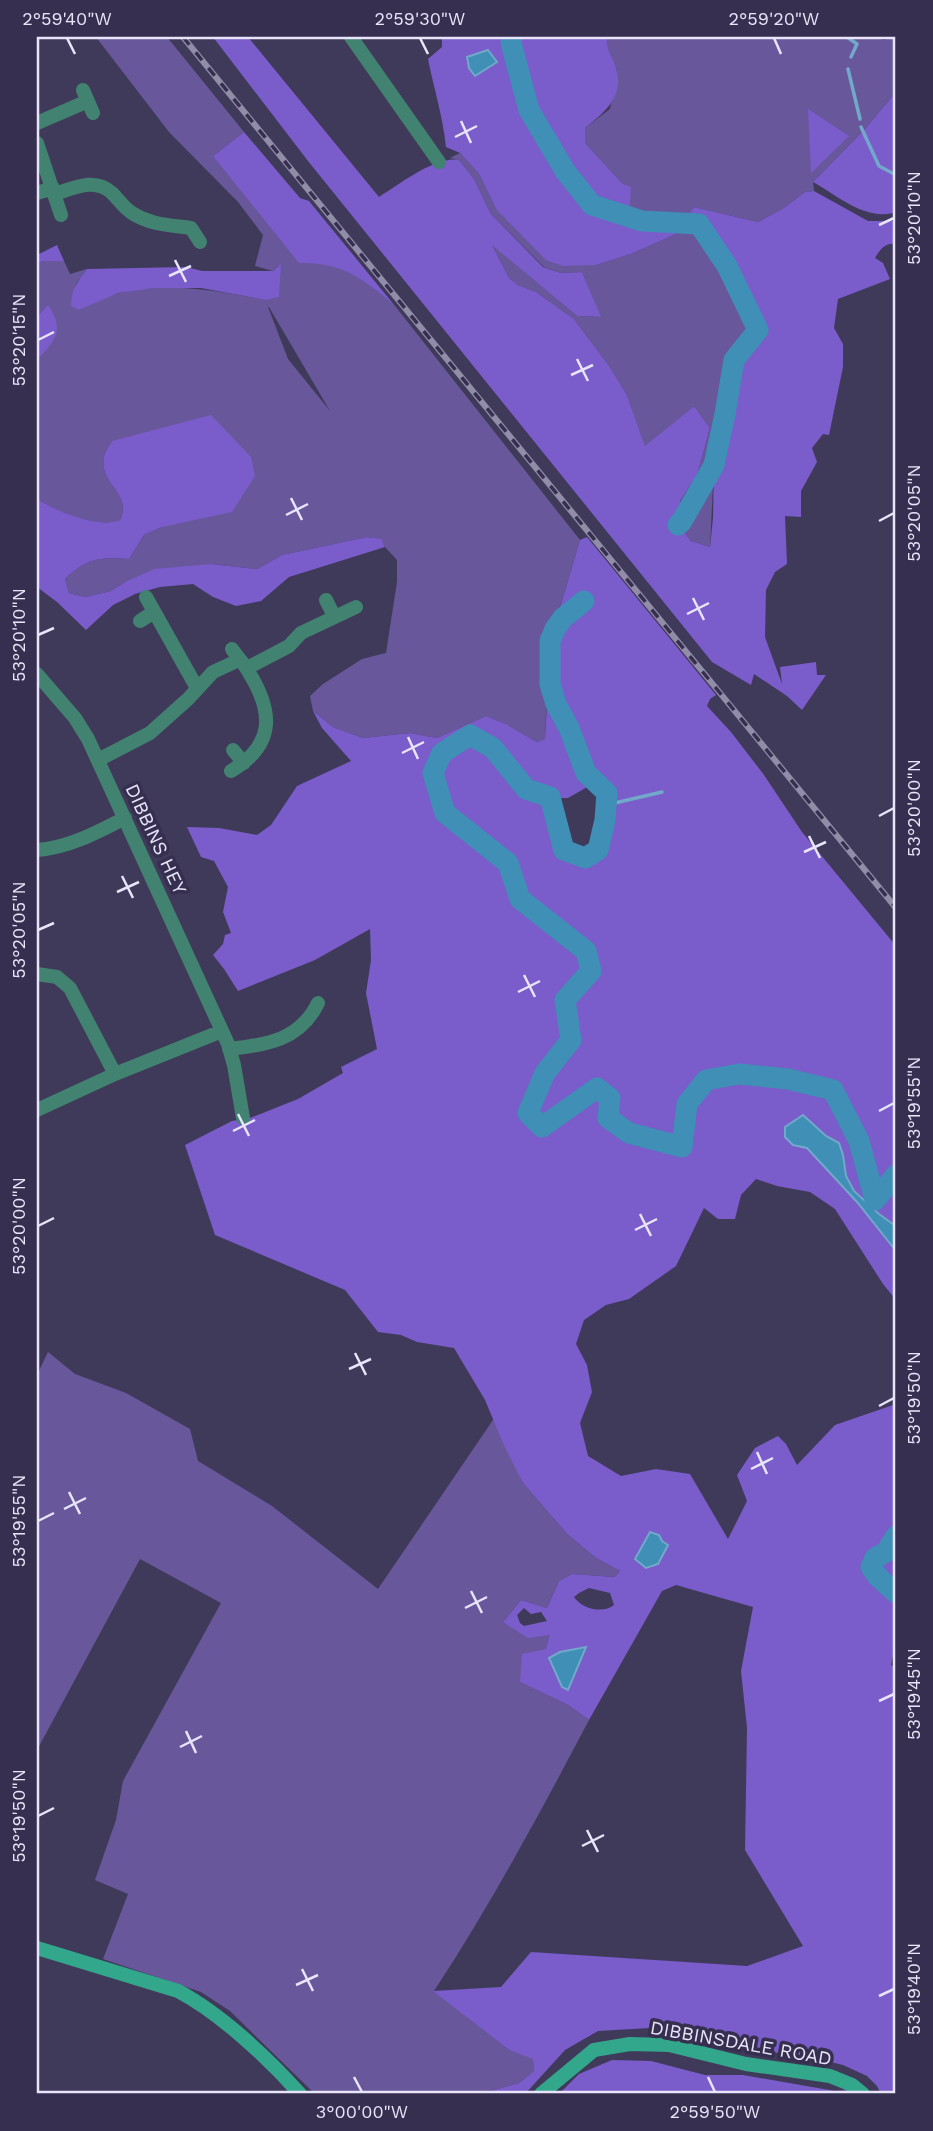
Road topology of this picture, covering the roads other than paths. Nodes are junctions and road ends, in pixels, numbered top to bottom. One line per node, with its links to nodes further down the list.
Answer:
1 (351, 37): 5 (street)
2 (88, 101): 3 (street)
3 (37, 123)
4 (37, 142): 6 (street)
5 (439, 162)
6 (54, 191): 7 (street); 8 (street); 9 (street)
7 (37, 193)
8 (61, 215)
9 (200, 243)
10 (146, 597): 13 (street)
11 (326, 600): 14 (street)
12 (356, 607): 14 (street)
13 (154, 612): 15 (street); 18 (street)
14 (334, 617): 16 (street)
15 (140, 621)
16 (239, 659): 18 (street); 21 (street)
17 (37, 674): 20 (street, DIBBINS HEY)
18 (197, 688): 20 (street)
19 (233, 750): 21 (street)
20 (98, 760): 23 (street, DIBBINS HEY)
21 (244, 763): 22 (street)
22 (231, 771)
23 (125, 818): 24 (street); 27 (street, DIBBINS HEY)
24 (37, 850)
25 (37, 974): 29 (street)
26 (318, 1013): 28 (street)
27 (222, 1031): 28 (street, DIBBINS HEY); 29 (street)
28 (229, 1049): 31 (street, DIBBINS HEY)
29 (114, 1074): 30 (street)
30 (37, 1110)
31 (243, 1118)
32 (37, 1948): 33 (street)
33 (300, 2094)
34 (541, 2094): 35 (street, DIBBINSDALE ROAD)
35 (863, 2094)

